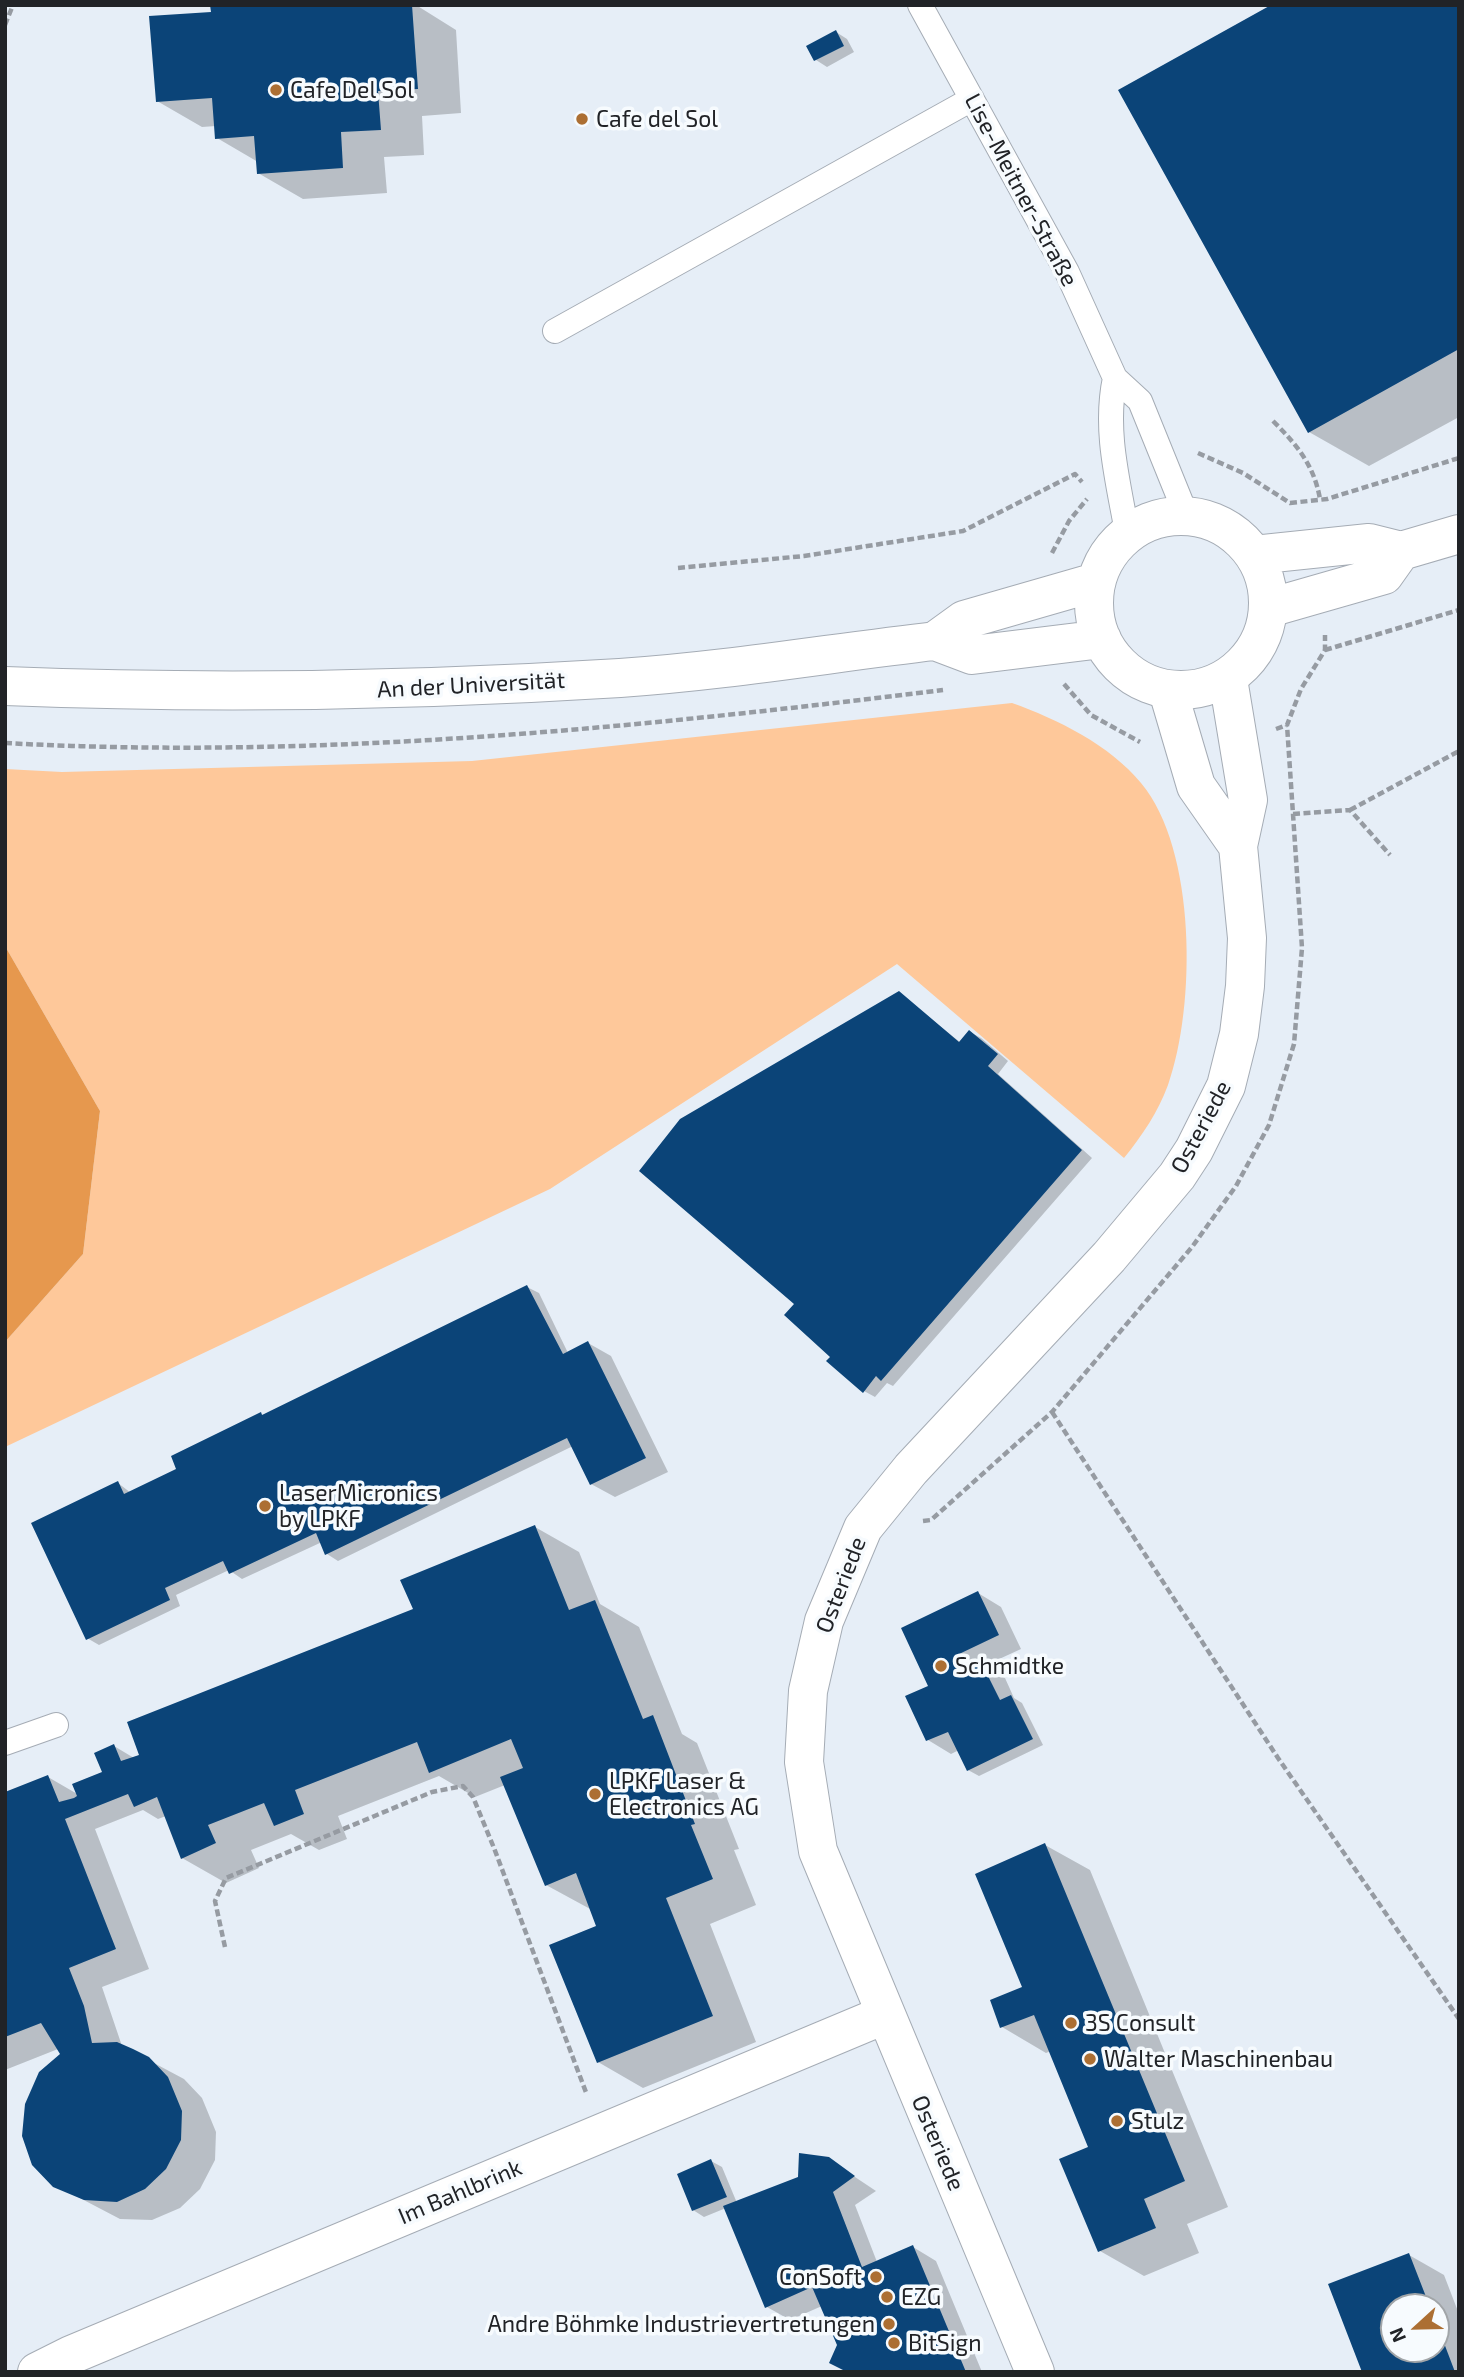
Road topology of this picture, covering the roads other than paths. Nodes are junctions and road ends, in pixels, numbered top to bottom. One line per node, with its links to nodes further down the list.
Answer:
1 (919, 5): 2 (lane, Lise-Meitner-Straße)
2 (972, 99): 3 (lane); 4 (lane, Lise-Meitner-Straße)
3 (555, 331)
4 (1115, 378): 5 (lane); 6 (lane)
5 (1187, 517): 6 (street); 9 (street)
6 (1127, 532): 10 (street)
7 (1459, 534): 8 (street)
8 (1401, 551): 9 (street); 11 (street)
9 (1254, 555): 11 (street)
10 (1096, 582): 12 (street); 13 (street, An der Universität)
11 (1269, 608): 14 (street)
12 (1102, 639): 13 (street, An der Universität); 16 (street)
13 (935, 641): 15 (street, An der Universität)
14 (1228, 679): 16 (street); 17 (street, Osteriede)
15 (5, 686)
16 (1168, 691): 17 (street, Osteriede)
17 (1238, 846): 20 (street, Osteriede)
18 (57, 1725): 19 (lane)
19 (5, 1743)
20 (884, 2015): 21 (street, Im Bahlbrink); 22 (street, Osteriede)
21 (37, 2372)
22 (1035, 2372)

